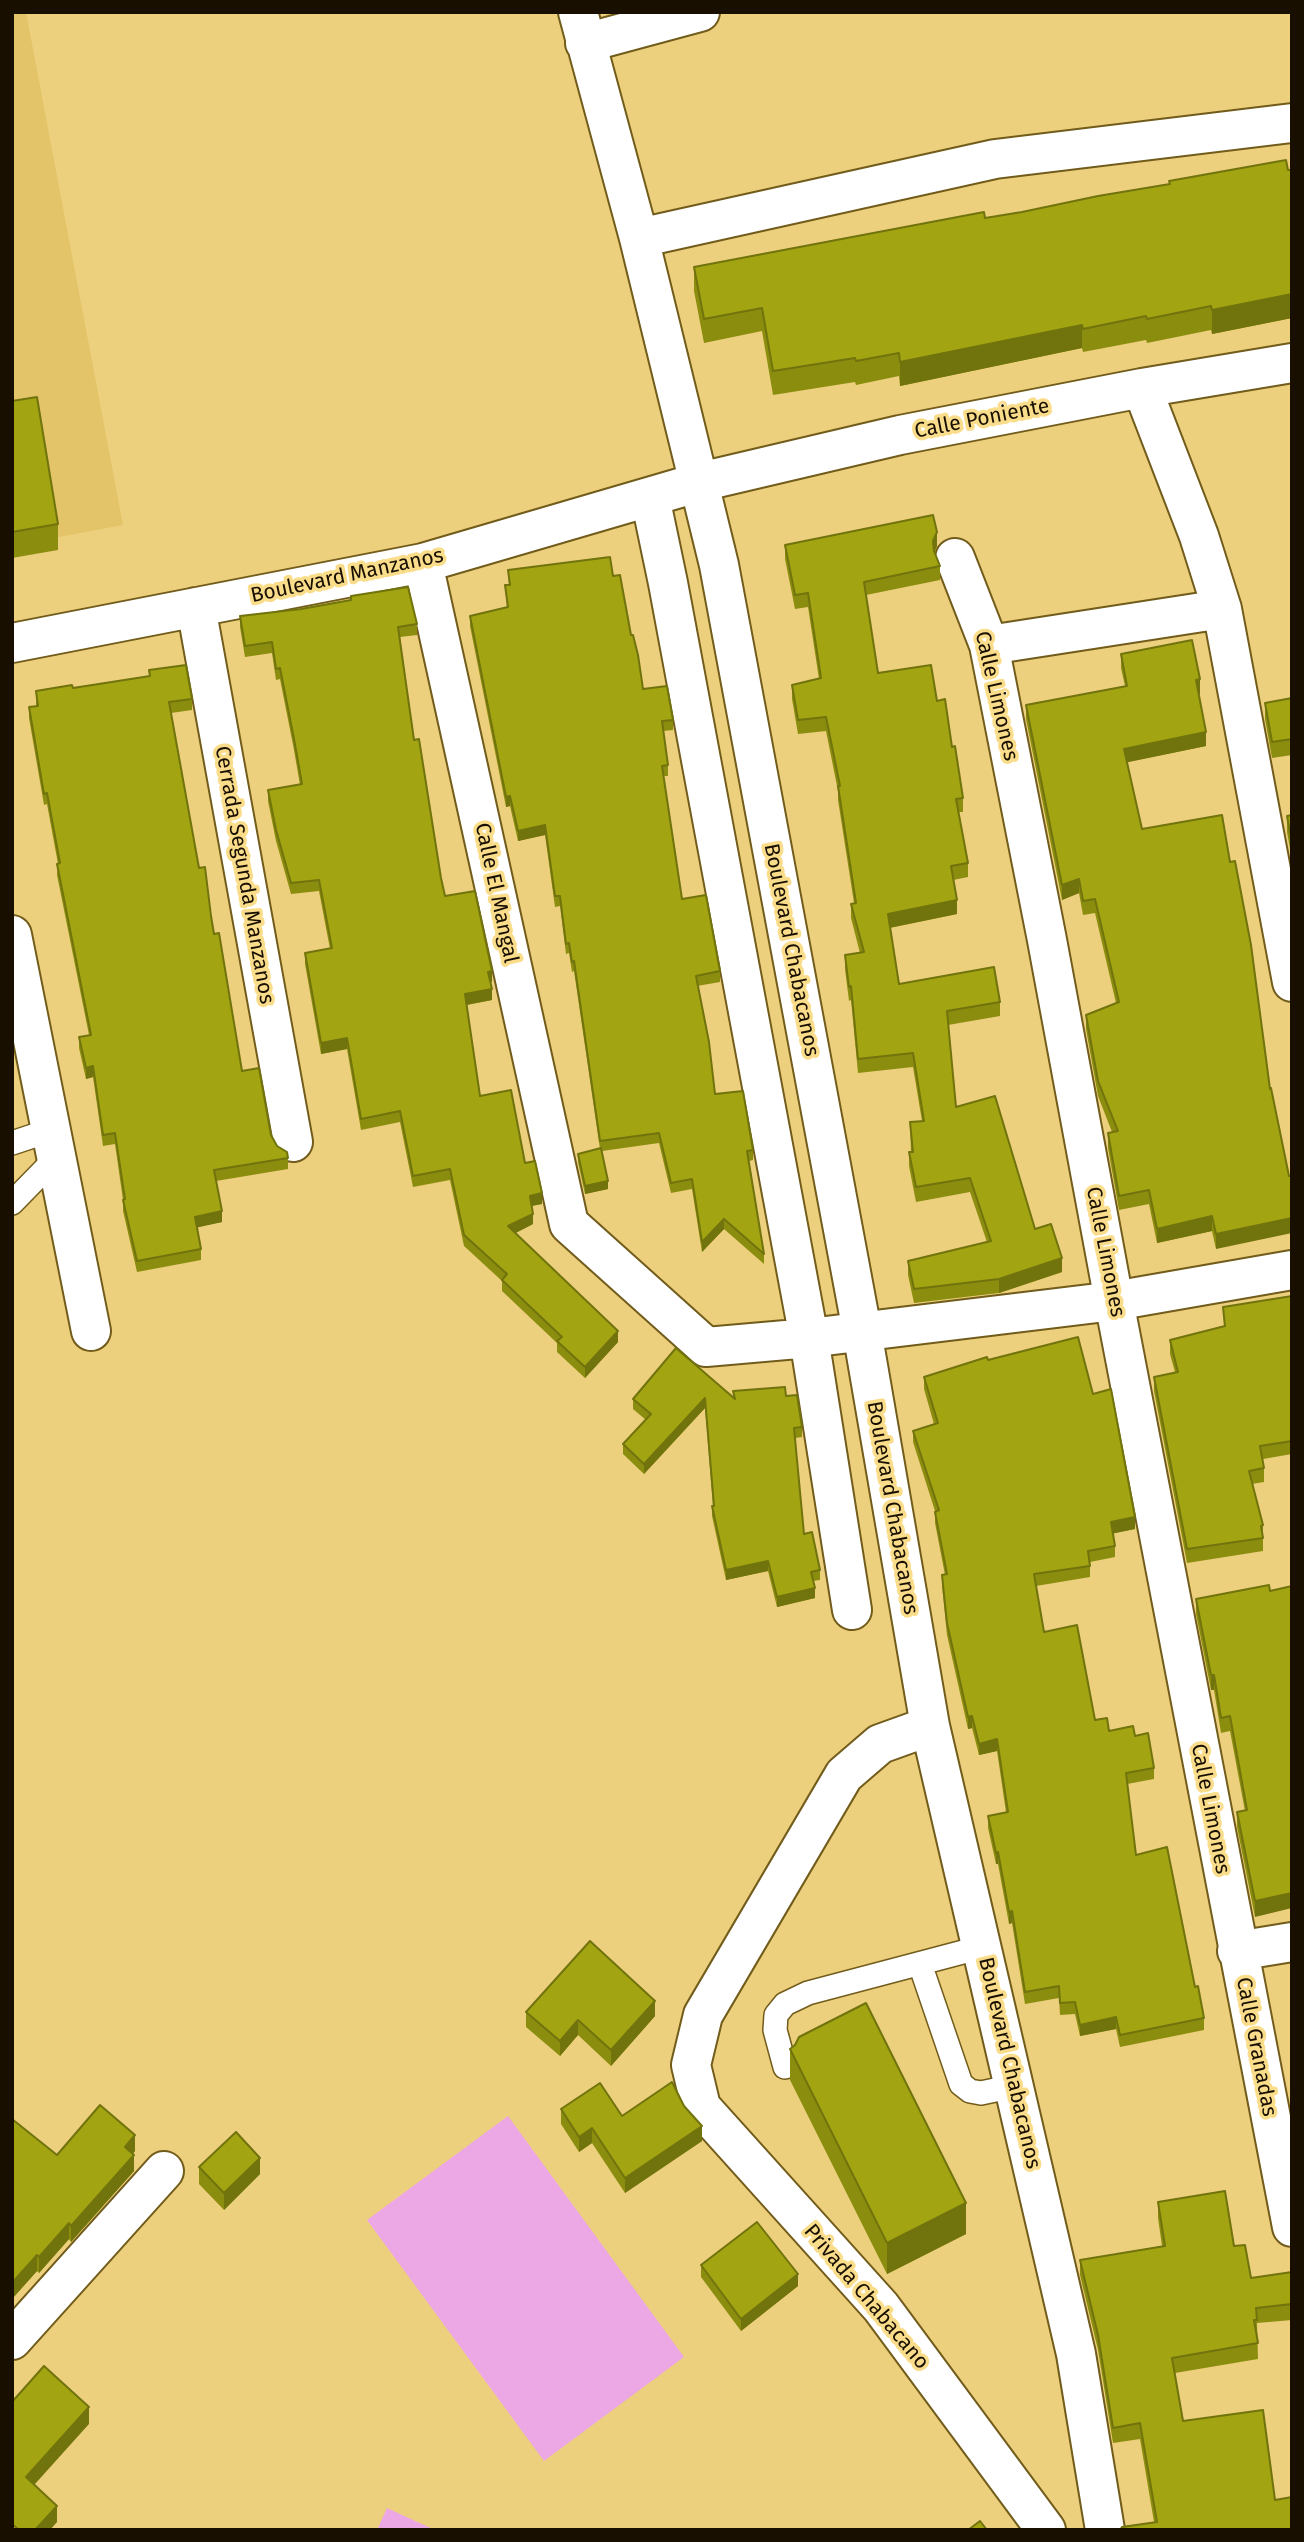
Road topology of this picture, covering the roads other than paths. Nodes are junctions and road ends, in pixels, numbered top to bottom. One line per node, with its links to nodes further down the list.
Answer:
1 (700, 12): 2 (street)
2 (582, 28): 4 (street)
3 (1292, 123): 4 (street)
4 (639, 238): 7 (street)
5 (1292, 363): 6 (street, Calle Poniente)
6 (1142, 387): 7 (street, Calle Poniente); 11 (street)
7 (675, 490): 9 (street, Boulevard Manzanos); 23 (street, Boulevard Chabacanos); 24 (street)
8 (955, 558): 13 (street, Calle Limones)
9 (423, 563): 10 (street, Boulevard Manzanos); 24 (street, Calle El Mangal)
10 (196, 607): 12 (street, Boulevard Manzanos); 16 (street, Cerrada Segunda Manzanos)
11 (1222, 610): 13 (street); 15 (street)
12 (12, 643)
13 (989, 645): 21 (street, Calle Limones)
14 (12, 935): 18 (street)
15 (1292, 982)
16 (293, 1142)
17 (12, 1143): 18 (lane)
18 (54, 1144): 19 (lane); 22 (street)
19 (12, 1203)
20 (1292, 1270): 21 (street)
21 (1114, 1301): 23 (street); 29 (street, Calle Limones)
22 (91, 1331)
23 (862, 1331): 24 (street); 26 (street, Boulevard Chabacanos)
24 (809, 1338): 25 (street)
25 (852, 1611)
26 (930, 1726): 28 (street, Boulevard Chabacanos); 36 (street, Privada Chabacano)
27 (1292, 1942): 29 (street)
28 (982, 1947): 30 (lane); 32 (street, Boulevard Chabacanos)
29 (1237, 1951): 34 (street, Calle Granadas)
30 (920, 1964): 31 (lane); 32 (lane)
31 (785, 2067)
32 (1014, 2086): 37 (street, Boulevard Chabacanos)
33 (164, 2171): 35 (street)
34 (1291, 2220)
35 (12, 2340)
36 (1046, 2530)
37 (1105, 2530)

